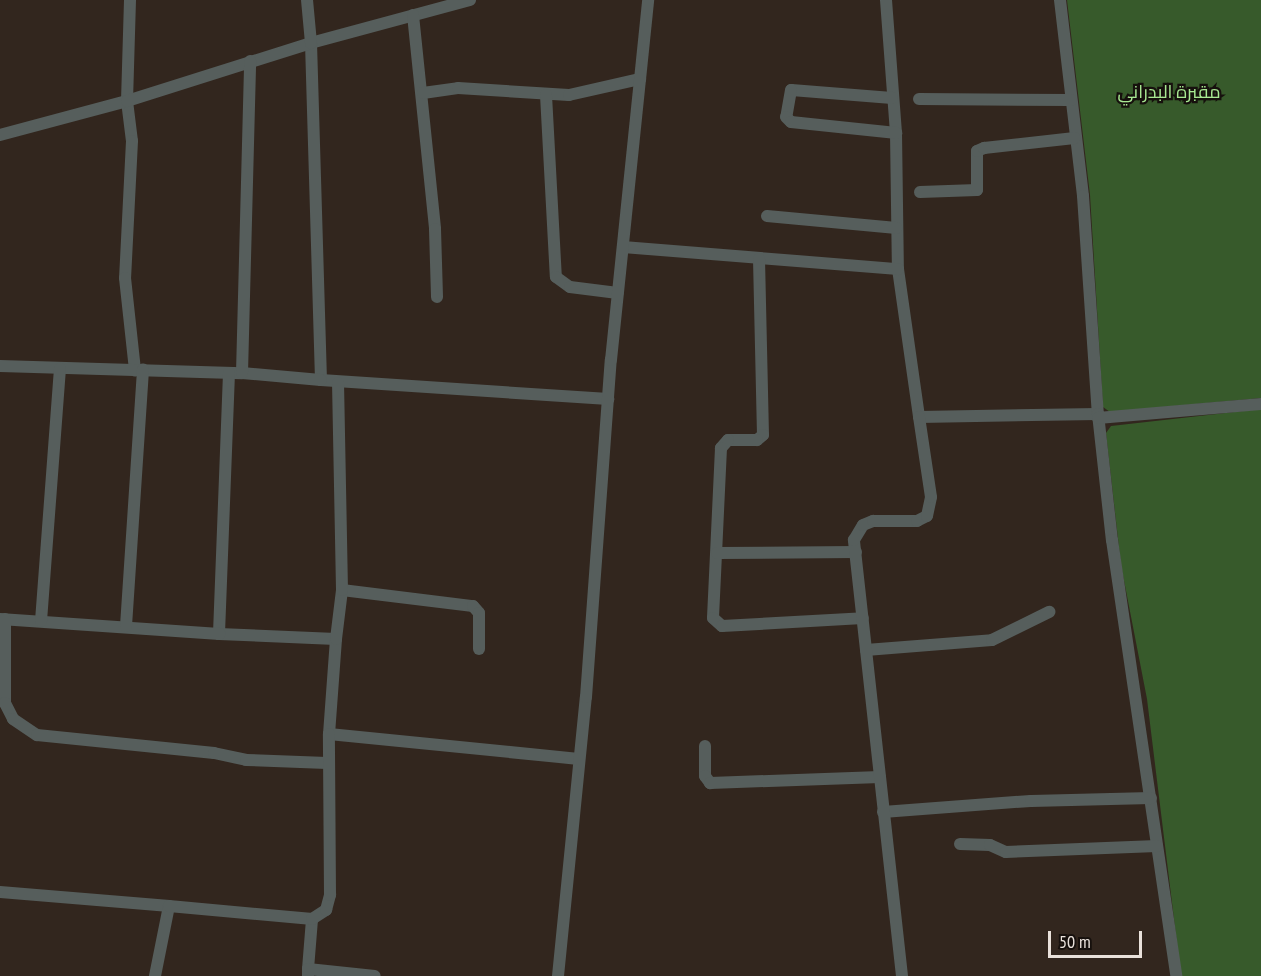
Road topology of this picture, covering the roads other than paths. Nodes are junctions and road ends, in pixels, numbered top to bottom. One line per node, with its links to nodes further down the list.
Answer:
1 (130, 0): 17 (street)
2 (307, 0): 9 (street)
3 (470, 0): 7 (street)
4 (648, 0): 11 (street)
5 (886, 0): 14 (street)
6 (1060, 0): 16 (street)
7 (427, 6): 8 (street)
8 (413, 15): 9 (street); 12 (street)
9 (311, 43): 10 (street); 34 (street)
10 (250, 61): 17 (street); 33 (street)
11 (640, 79): 13 (street); 24 (street)
12 (423, 93): 13 (street); 28 (street)
13 (546, 95): 27 (street)
14 (892, 98): 18 (street); 18 (street)
15 (919, 99): 16 (street)
16 (1071, 100): 20 (street)
17 (127, 101): 19 (street); 31 (street)
18 (896, 133): 23 (street)
19 (0, 135)
20 (1074, 138): 21 (street); 38 (street)
21 (920, 192)
22 (767, 216): 23 (street)
23 (896, 228): 26 (street)
24 (623, 246): 25 (street); 27 (street)
25 (759, 259): 26 (street); 41 (street)
26 (898, 269): 39 (street)
27 (618, 293): 36 (street)
28 (437, 297)
29 (0, 366): 30 (street)
30 (60, 369): 31 (street); 46 (street)
31 (139, 370): 32 (street); 47 (street)
32 (229, 373): 33 (street); 48 (street)
33 (242, 373): 34 (street)
34 (321, 380): 35 (street)
35 (338, 383): 36 (street); 42 (street)
36 (608, 399): 54 (street)
37 (1261, 404): 38 (street)
38 (1098, 416): 39 (street); 57 (street)
39 (919, 417): 40 (street)
40 (856, 552): 41 (street); 44 (street)
41 (717, 553): 44 (street)
42 (342, 590): 49 (street); 50 (street)
43 (1049, 612): 51 (street)
44 (863, 618): 51 (street)
45 (3, 619): 46 (street); 55 (street)
46 (41, 621): 47 (street)
47 (126, 626): 48 (street)
48 (219, 634): 49 (street)
49 (336, 639): 52 (street)
50 (479, 649)
51 (866, 650): 56 (street)
52 (329, 734): 54 (street); 55 (street)
53 (705, 746): 56 (street)
54 (579, 759): 67 (street)
55 (327, 763): 63 (street)
56 (880, 777): 58 (street)
57 (1151, 798): 58 (street); 60 (street)
58 (883, 812): 68 (street)
59 (960, 844): 60 (street)
60 (1157, 846): 69 (street)
61 (0, 892): 62 (street)
62 (169, 906): 63 (street); 65 (street)
63 (312, 919): 64 (street)
64 (308, 972): 66 (street)
65 (155, 976)
66 (375, 976)
67 (558, 976)
68 (902, 976)
69 (1176, 976)

